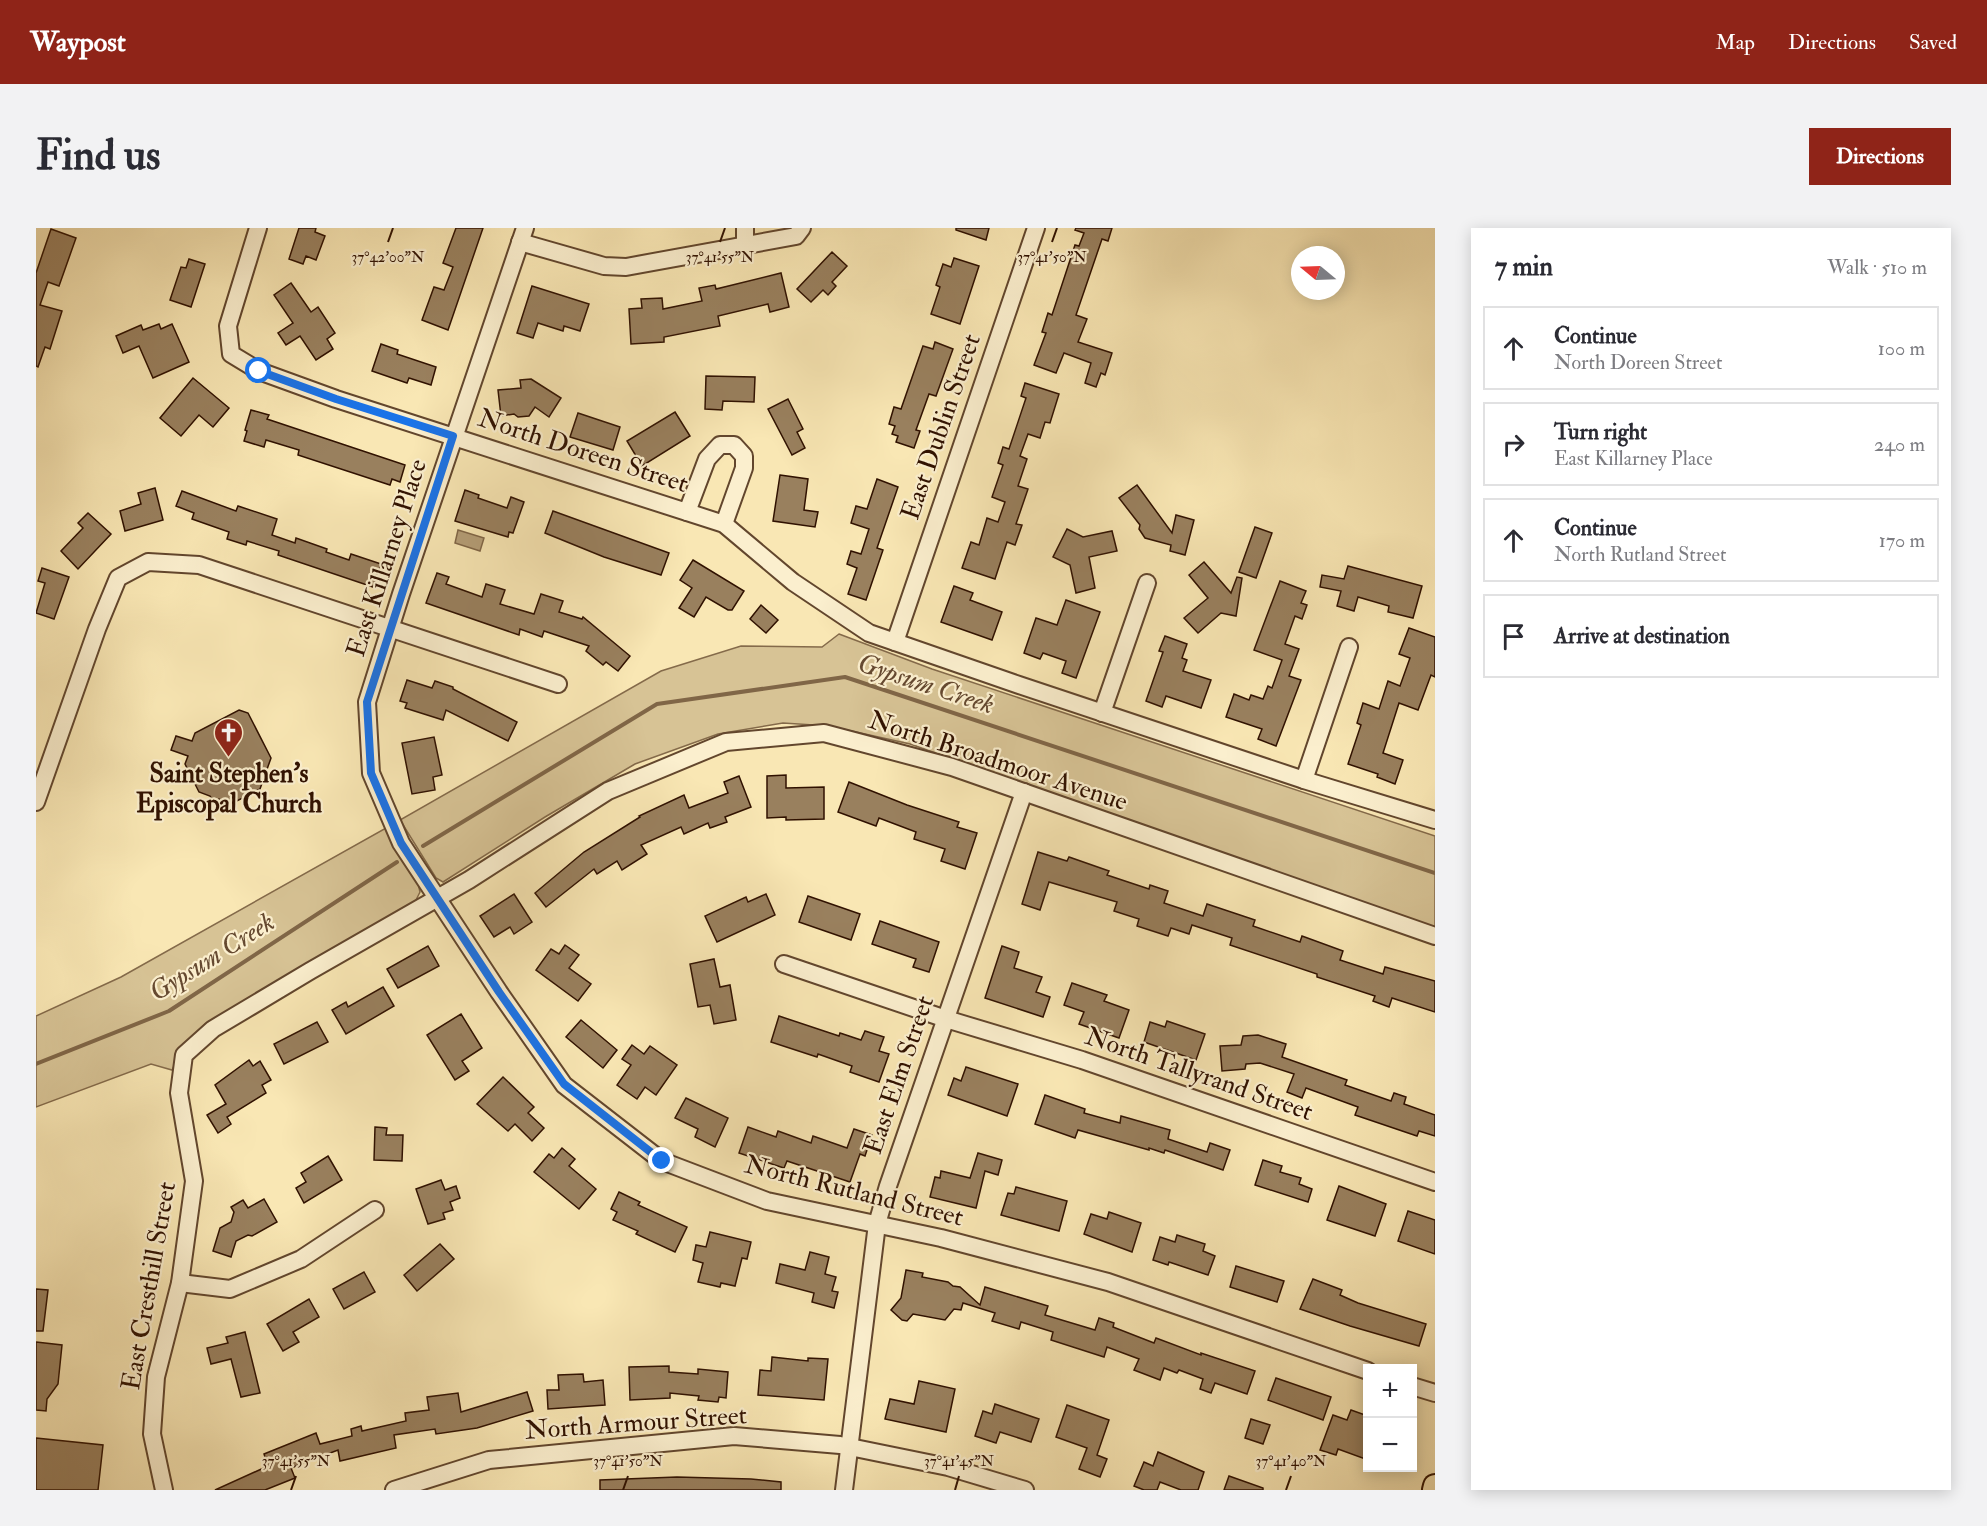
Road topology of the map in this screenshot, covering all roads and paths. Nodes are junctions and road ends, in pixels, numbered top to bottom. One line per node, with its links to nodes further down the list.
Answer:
1 (258, 228): 7 (street, North Doreen Street)
2 (745, 228): 6 (street)
3 (802, 228): 6 (street)
4 (1036, 228): 12 (street, East Dublin Street)
5 (522, 235): 6 (street); 7 (street, East Killarney Place)
6 (745, 246)
7 (453, 436): 8 (street, North Doreen Street); 11 (street, East Killarney Place)
8 (687, 512): 9 (street, North Doreen Street); 9 (street)
9 (724, 524): 12 (street, North Doreen Street)
10 (1147, 583): 15 (street)
11 (390, 629): 14 (street); 18 (street); 20 (street, East Killarney Place)
12 (895, 642): 15 (street)
13 (1349, 647): 16 (street)
14 (558, 684)
15 (1101, 713): 16 (street)
16 (1304, 780): 19 (street)
17 (1024, 792): 20 (street, North Broadmoor Avenue); 21 (street, North Broadmoor Avenue); 23 (street, East Elm Street)
18 (36, 802)
19 (1435, 820)
20 (439, 898): 24 (street, North Broadmoor Avenue); 27 (street, North Rutland Street)
21 (1435, 936)
22 (784, 964): 23 (street, North Tallyrand Street)
23 (946, 1020): 25 (street, North Tallyrand Street); 27 (street, East Elm Street)
24 (184, 1055): 28 (street, East Cresthill Street)
25 (1435, 1182)
26 (375, 1210): 28 (street)
27 (877, 1224): 29 (street, North Rutland Street); 32 (street, East Elm Street)
28 (180, 1283): 33 (street, East Cresthill Street)
29 (1363, 1369)
30 (1417, 1387): 31 (street)
31 (1435, 1394)
32 (849, 1447): 34 (street, North Armour Street); 35 (street, East Elm Street); 36 (street, North Armour Street)
33 (164, 1490)
34 (394, 1490)
35 (844, 1490)
36 (1025, 1490)

